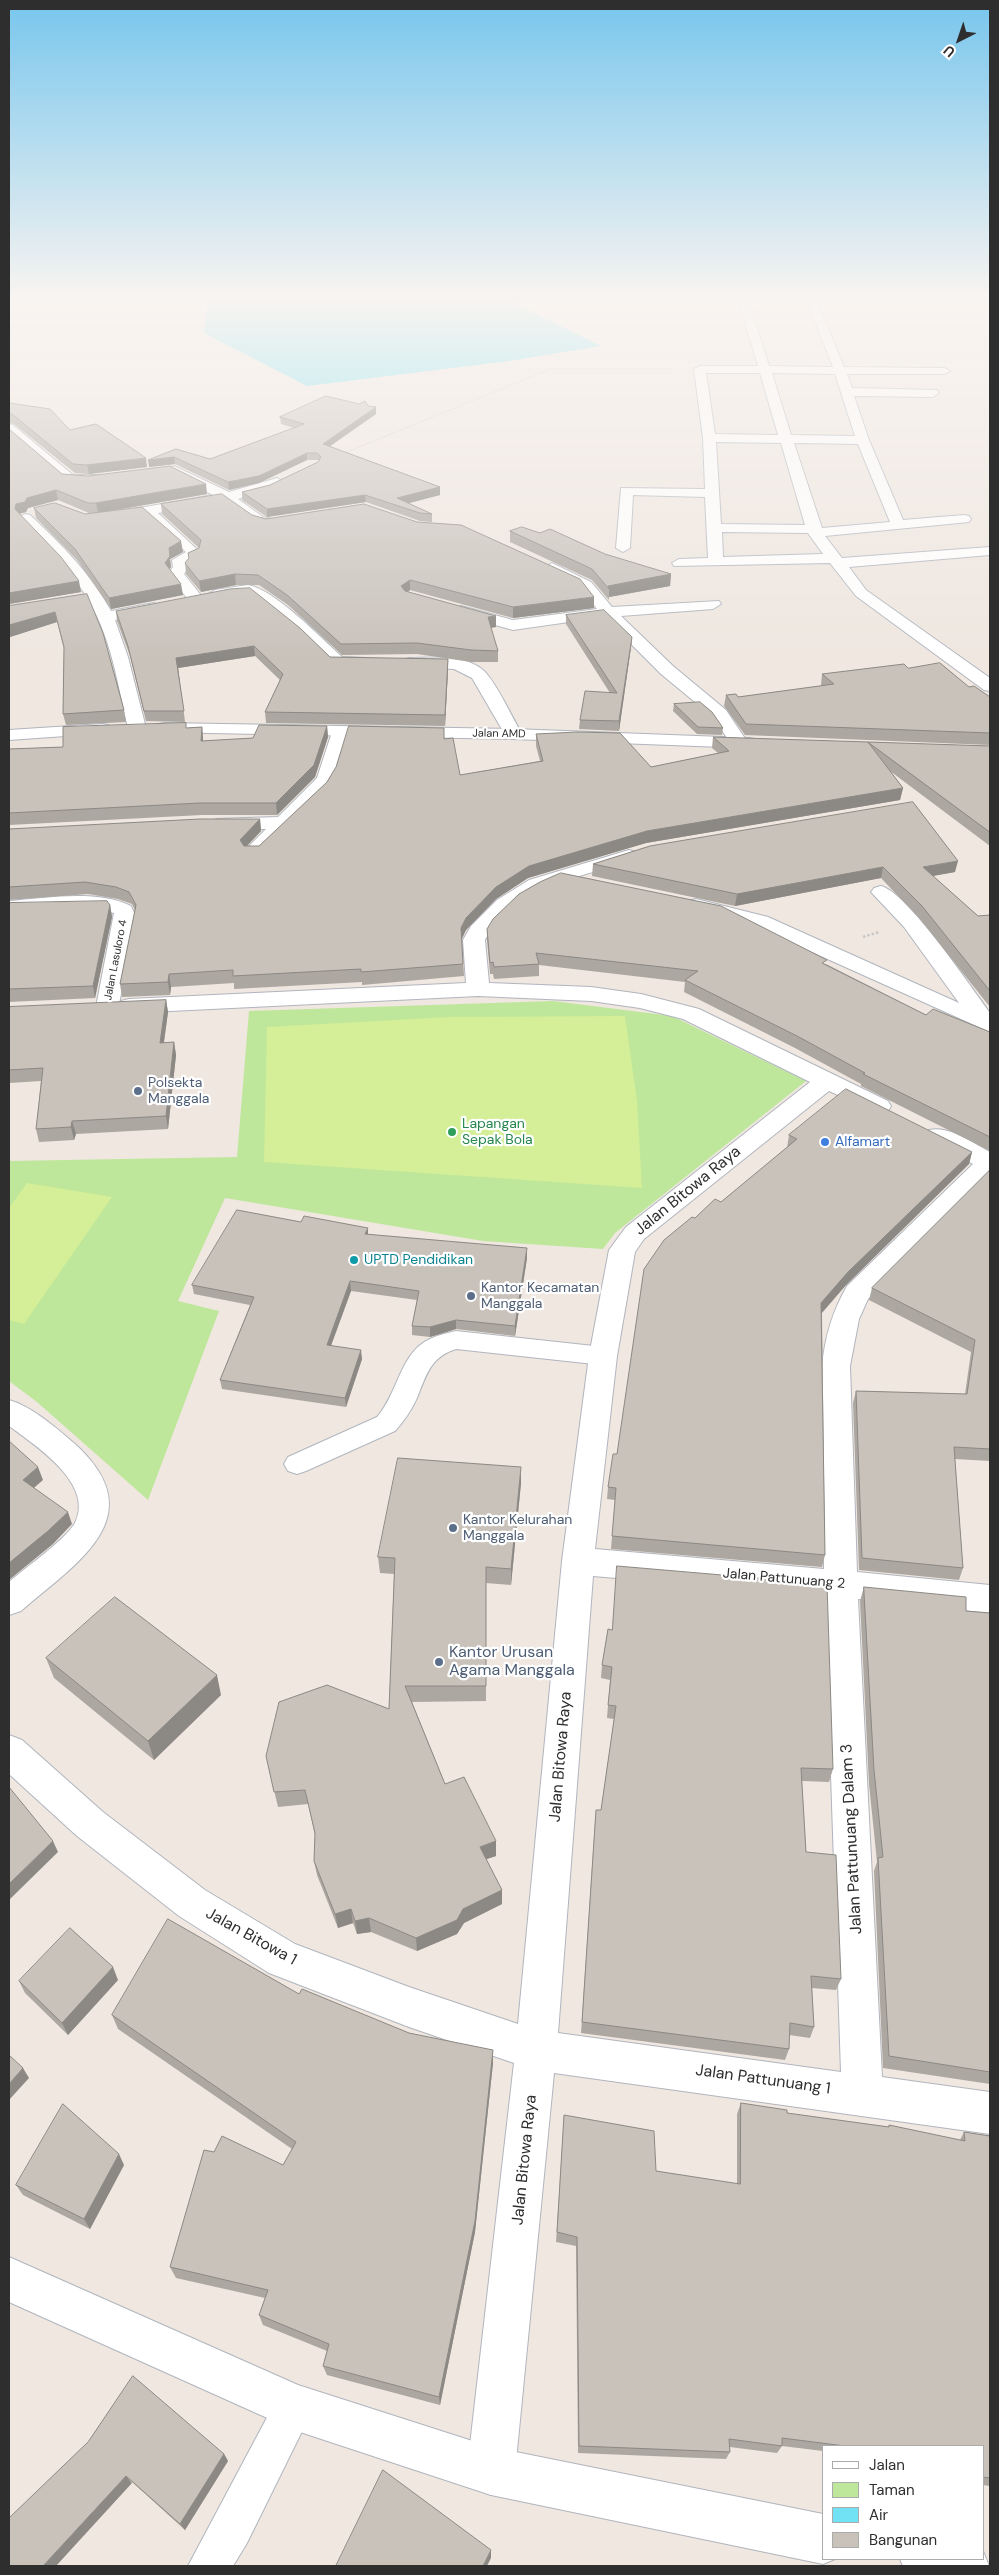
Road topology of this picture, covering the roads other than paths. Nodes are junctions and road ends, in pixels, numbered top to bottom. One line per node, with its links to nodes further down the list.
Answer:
1 (707, 419): 5 (street)
2 (781, 419): 6 (street)
3 (855, 419): 7 (street)
4 (9, 428): 10 (street)
5 (709, 438): 6 (street); 11 (street)
6 (787, 439): 7 (street); 20 (street)
7 (862, 440): 17 (street)
8 (313, 465): 12 (street)
9 (160, 470): 12 (street)
10 (116, 476)
11 (711, 493): 19 (street); 21 (street)
12 (227, 497): 13 (street); 16 (street)
13 (148, 512): 14 (street); 29 (street)
14 (98, 519)
15 (964, 519): 17 (street)
16 (286, 520)
17 (898, 525): 20 (street)
18 (9, 527): 27 (street)
19 (713, 528): 20 (street); 25 (street)
20 (815, 531): 23 (street)
21 (623, 548)
22 (990, 551): 23 (street)
23 (837, 560): 25 (street); 34 (street)
24 (540, 562): 32 (street)
25 (716, 562): 26 (street)
26 (679, 563)
27 (95, 596): 28 (street); 33 (street)
28 (75, 599)
29 (196, 599): 33 (street); 37 (street)
30 (713, 604): 32 (street)
31 (444, 606): 32 (street)
32 (608, 612): 39 (street)
33 (106, 617): 35 (street)
34 (990, 685)
35 (137, 728): 36 (street, Jalan AMD); 38 (street, Jalan AMD)
36 (341, 732): 37 (street, Jalan AMD); 42 (street)
37 (513, 734): 39 (street, Jalan AMD)
38 (9, 735)
39 (739, 743): 40 (street, Jalan AMD)
40 (767, 744)
41 (202, 823): 42 (street)
42 (281, 823): 44 (street)
43 (646, 850): 45 (street)
44 (253, 852)
45 (560, 877): 46 (street); 50 (street)
46 (606, 886)
47 (882, 892): 51 (street)
48 (677, 901): 51 (street)
49 (9, 907): 50 (street, Jalan Lasuloro 4)
50 (478, 989): 52 (street)
51 (989, 1024)
52 (827, 1080): 53 (street); 56 (street, Jalan Bitowa Raya)
53 (896, 1114)
54 (921, 1127): 55 (street)
55 (990, 1161): 60 (street, Jalan Pattunuang Dalam 3)
56 (603, 1356): 58 (lane); 59 (street, Jalan Bitowa Raya)
57 (9, 1411): 62 (street)
58 (297, 1464)
59 (578, 1560): 60 (street, Jalan Pattunuang 2); 64 (street, Jalan Bitowa Raya)
60 (841, 1584): 61 (street, Jalan Pattunuang 2); 65 (street, Jalan Pattunuang Dalam 3)
61 (990, 1599)
62 (9, 1601)
63 (9, 1750): 64 (street, Jalan Bitowa 1)
64 (536, 2050): 65 (street, Jalan Pattunuang 1); 69 (street, Jalan Bitowa Raya)
65 (862, 2094): 66 (street, Jalan Pattunuang 1)
66 (990, 2114)
67 (9, 2279): 68 (street)
68 (294, 2407): 69 (street); 72 (lane)
69 (491, 2471): 70 (street)
70 (822, 2539)
71 (931, 2560): 73 (street)
72 (209, 2566)
73 (964, 2566)

